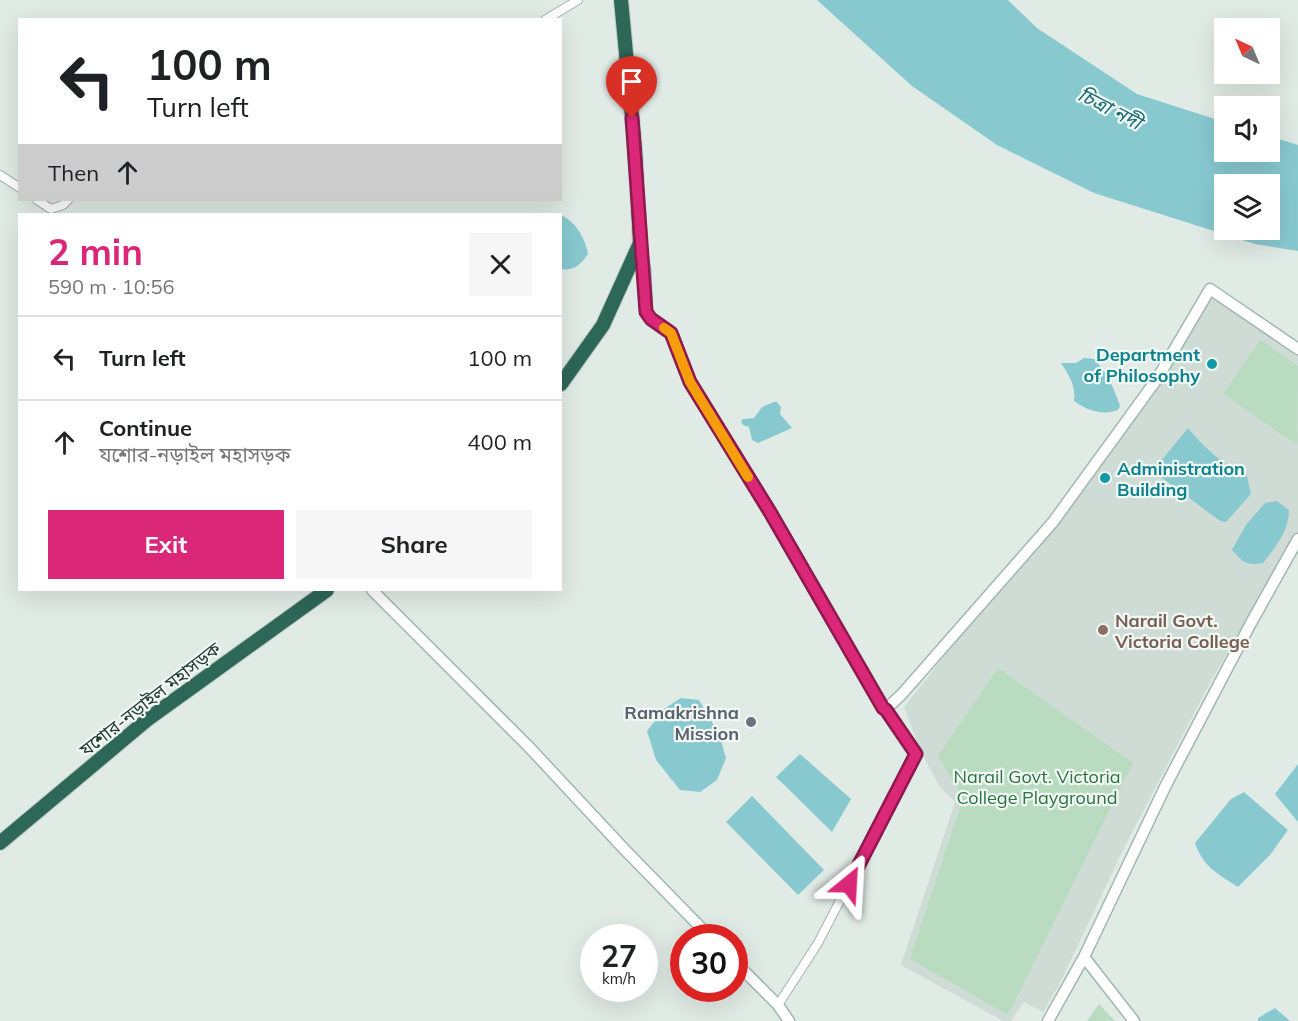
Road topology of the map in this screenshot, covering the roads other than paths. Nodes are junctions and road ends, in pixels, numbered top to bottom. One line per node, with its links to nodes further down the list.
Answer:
1 (578, 0): 3 (street)
2 (621, 0): 8 (highway)
3 (549, 18)
4 (0, 175): 5 (street)
5 (18, 187)
6 (40, 201): 7 (street)
7 (67, 201)
8 (640, 243): 10 (highway); 14 (street)
9 (1298, 349): 14 (street)
10 (562, 383)
11 (1298, 539): 17 (street)
12 (326, 591): 15 (highway, যশোর-নড়াইল মহাসড়ক)
13 (373, 591): 16 (street)
14 (886, 710): 19 (street)
15 (0, 843)
16 (697, 924)
17 (1084, 957): 21 (street); 22 (street)
18 (748, 975): 19 (street)
19 (778, 1005): 20 (street)
20 (789, 1021)
21 (1048, 1021)
22 (1134, 1021)

